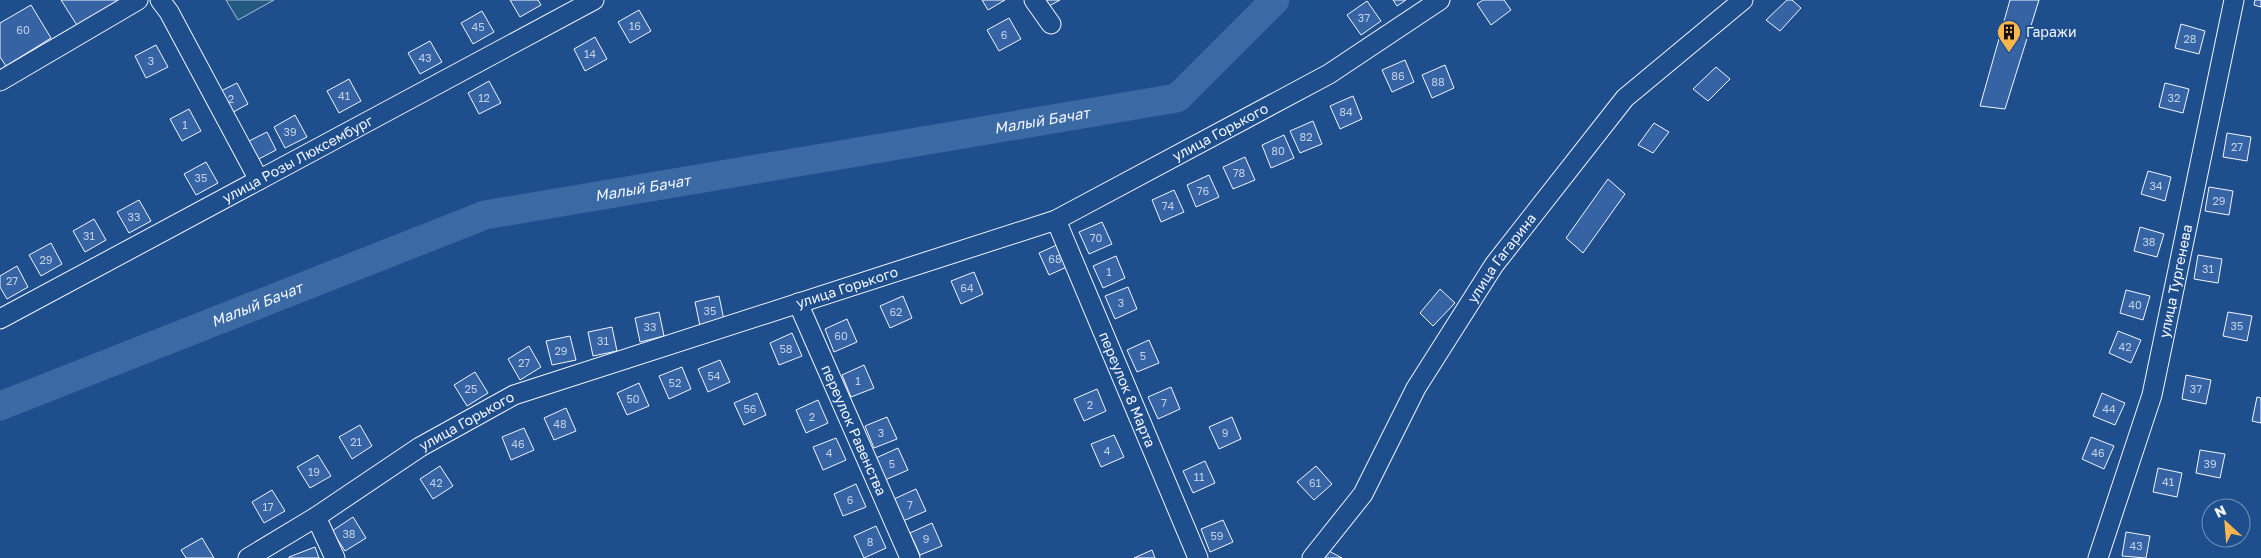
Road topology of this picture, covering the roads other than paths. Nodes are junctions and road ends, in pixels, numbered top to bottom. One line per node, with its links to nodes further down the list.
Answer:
1 (138, 0): 9 (street)
2 (160, 0): 10 (street)
3 (594, 0): 10 (street, улица Розы Люксембург)
4 (1034, 0): 8 (street)
5 (1440, 0): 11 (street, улица Горького)
6 (1743, 0): 19 (street, улица Гагарина)
7 (2234, 0): 20 (street, улица Тургенева)
8 (1051, 24)
9 (0, 81)
10 (258, 180): 13 (street, улица Розы Люксембург)
11 (1056, 220): 12 (street, улица Горького); 18 (street, переулок 8 Марта)
12 (798, 303): 14 (street, улица Горького); 17 (street, переулок Равенства)
13 (0, 319)
14 (316, 517): 15 (street, улица Горького); 16 (street)
15 (248, 558)
16 (335, 558)
17 (910, 558)
18 (1198, 558)
19 (1312, 558)
20 (2098, 558)

